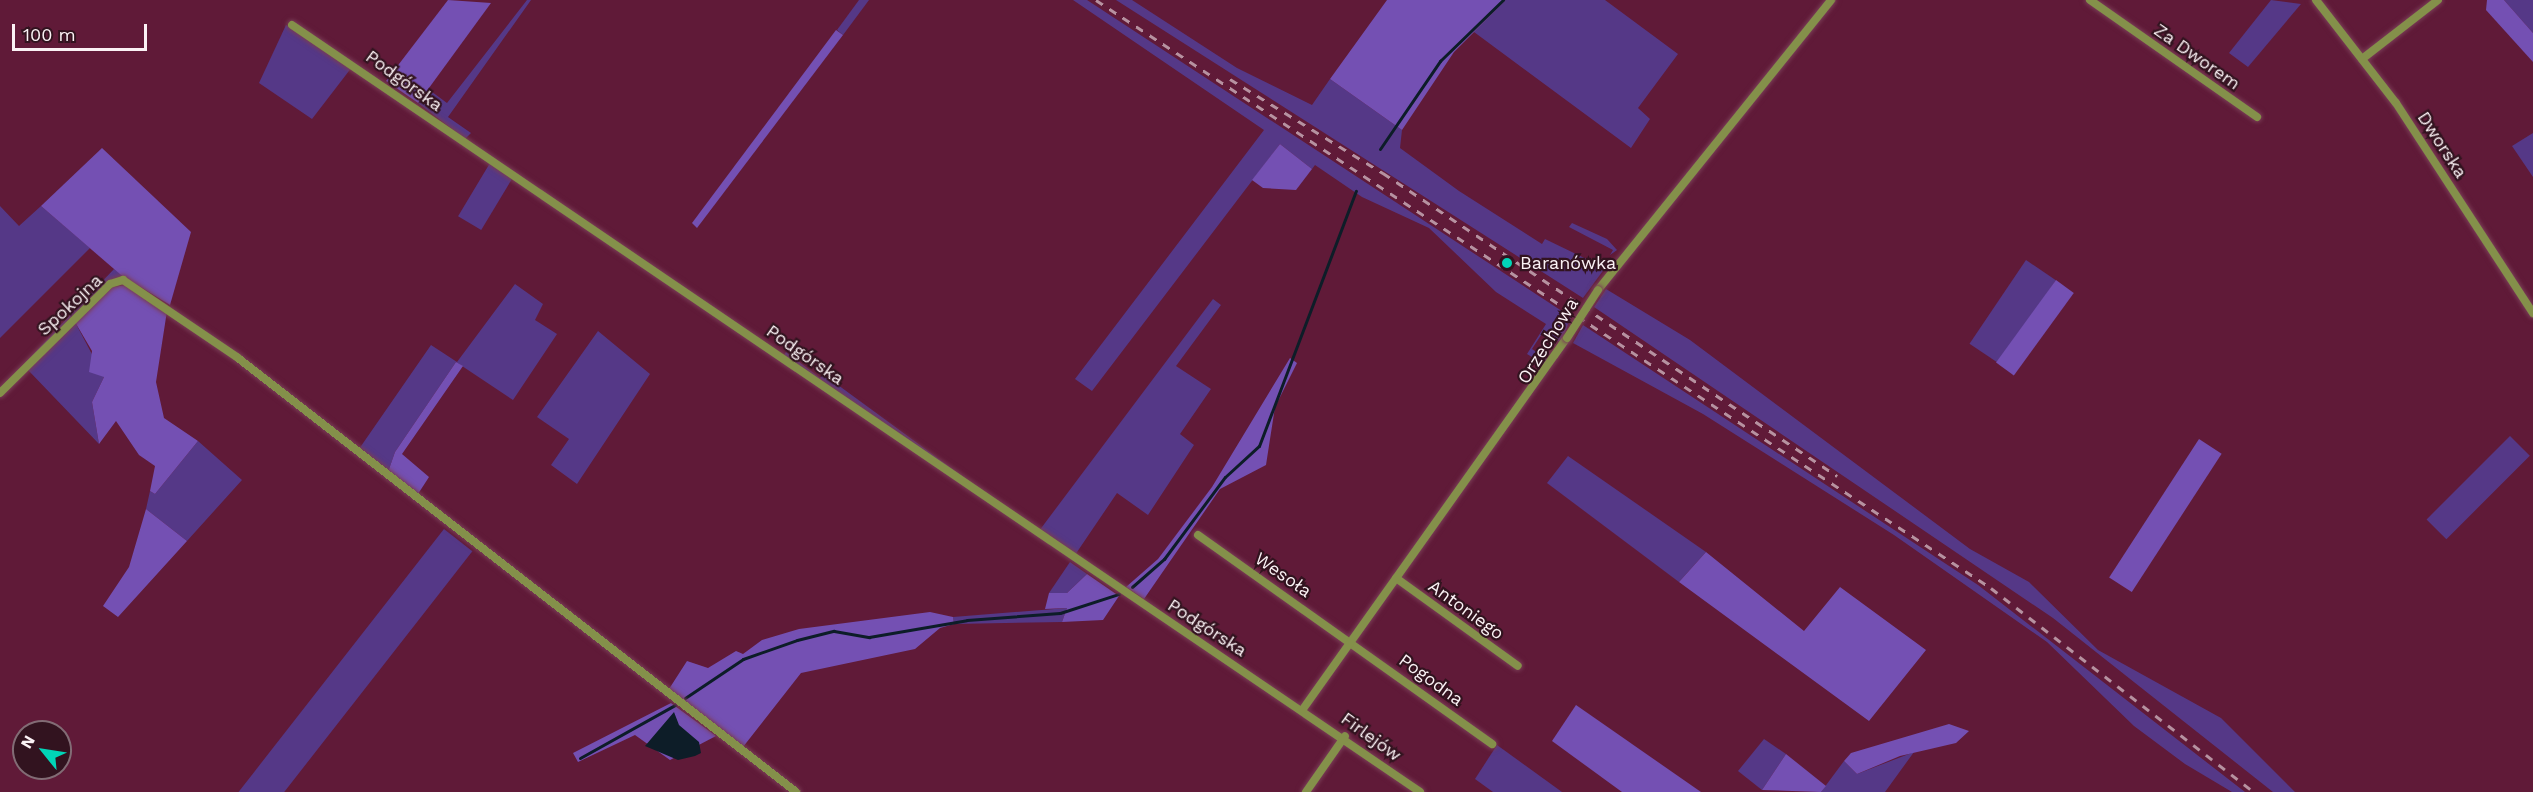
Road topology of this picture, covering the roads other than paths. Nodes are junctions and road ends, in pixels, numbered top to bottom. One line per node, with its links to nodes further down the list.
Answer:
1 (1831, 0): 11 (street, Orzechowa, bridge)
2 (2090, 0): 7 (street, Za Dworem)
3 (2316, 0): 6 (street, Dworska)
4 (2438, 0): 6 (street)
5 (292, 25): 14 (street, Podgórska)
6 (2362, 59): 8 (street, Dworska)
7 (2257, 117)
8 (2533, 313)
9 (0, 393): 17 (street, Spokojna)
10 (1198, 535): 12 (street, Wesoła)
11 (1396, 578): 12 (street, Orzechowa); 13 (street, Antoniego)
12 (1352, 640): 14 (street, Orzechowa); 16 (street, Pogodna)
13 (1518, 666)
14 (1303, 709): 15 (street, Firlejów)
15 (1345, 736): 18 (street); 19 (street, Firlejów)
16 (1492, 744)
17 (796, 792)
18 (1306, 792)
19 (1420, 792)

